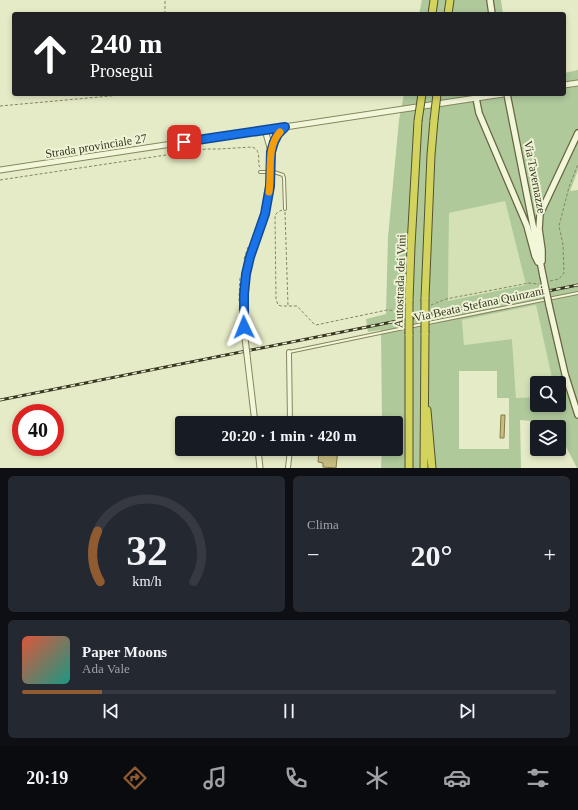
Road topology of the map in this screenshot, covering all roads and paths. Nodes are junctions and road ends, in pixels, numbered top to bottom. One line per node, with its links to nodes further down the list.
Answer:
1 (165, 0): 5 (path)
2 (434, 0): 6 (highway)
3 (450, 0): 7 (highway)
4 (490, 0): 8 (main road)
5 (165, 12)
6 (432, 12)
7 (448, 12)
8 (492, 12)
9 (578, 83): 10 (street)
10 (566, 85)
11 (110, 96): 17 (path)
12 (422, 96): 39 (highway, Autostrada dei Vini, bridge)
13 (437, 96): 31 (highway, Autostrada dei Vini, bridge)
14 (490, 96): 16 (street, Strada provinciale 27)
15 (507, 96): 27 (main road, Via Tavernazze)
16 (476, 98): 18 (street, Strada provinciale 27); 27 (main road)
17 (0, 106)
18 (285, 127): 19 (street, Strada provinciale 27); 21 (street)
19 (265, 130): 21 (street); 22 (street, Strada provinciale 27)
20 (578, 133): 27 (main road)
21 (271, 152): 23 (street)
22 (0, 170)
23 (271, 171): 24 (lane); 25 (path); 26 (lane); 33 (street, bridge)
24 (260, 172)
25 (0, 180)
26 (285, 209): 29 (path)
27 (541, 265): 32 (main road, bridge)
28 (578, 293): 30 (lane, Via Beata Stefana Quinzani)
29 (288, 306)
30 (289, 352): 34 (street)
31 (424, 391): 40 (highway, Autostrada dei Vini); 41 (highway)
32 (578, 415)
33 (254, 416)
34 (290, 416)
35 (259, 456): 37 (street)
36 (289, 456): 38 (street)
37 (260, 468)
38 (288, 468)
39 (409, 468)
40 (424, 468)
41 (432, 468)

